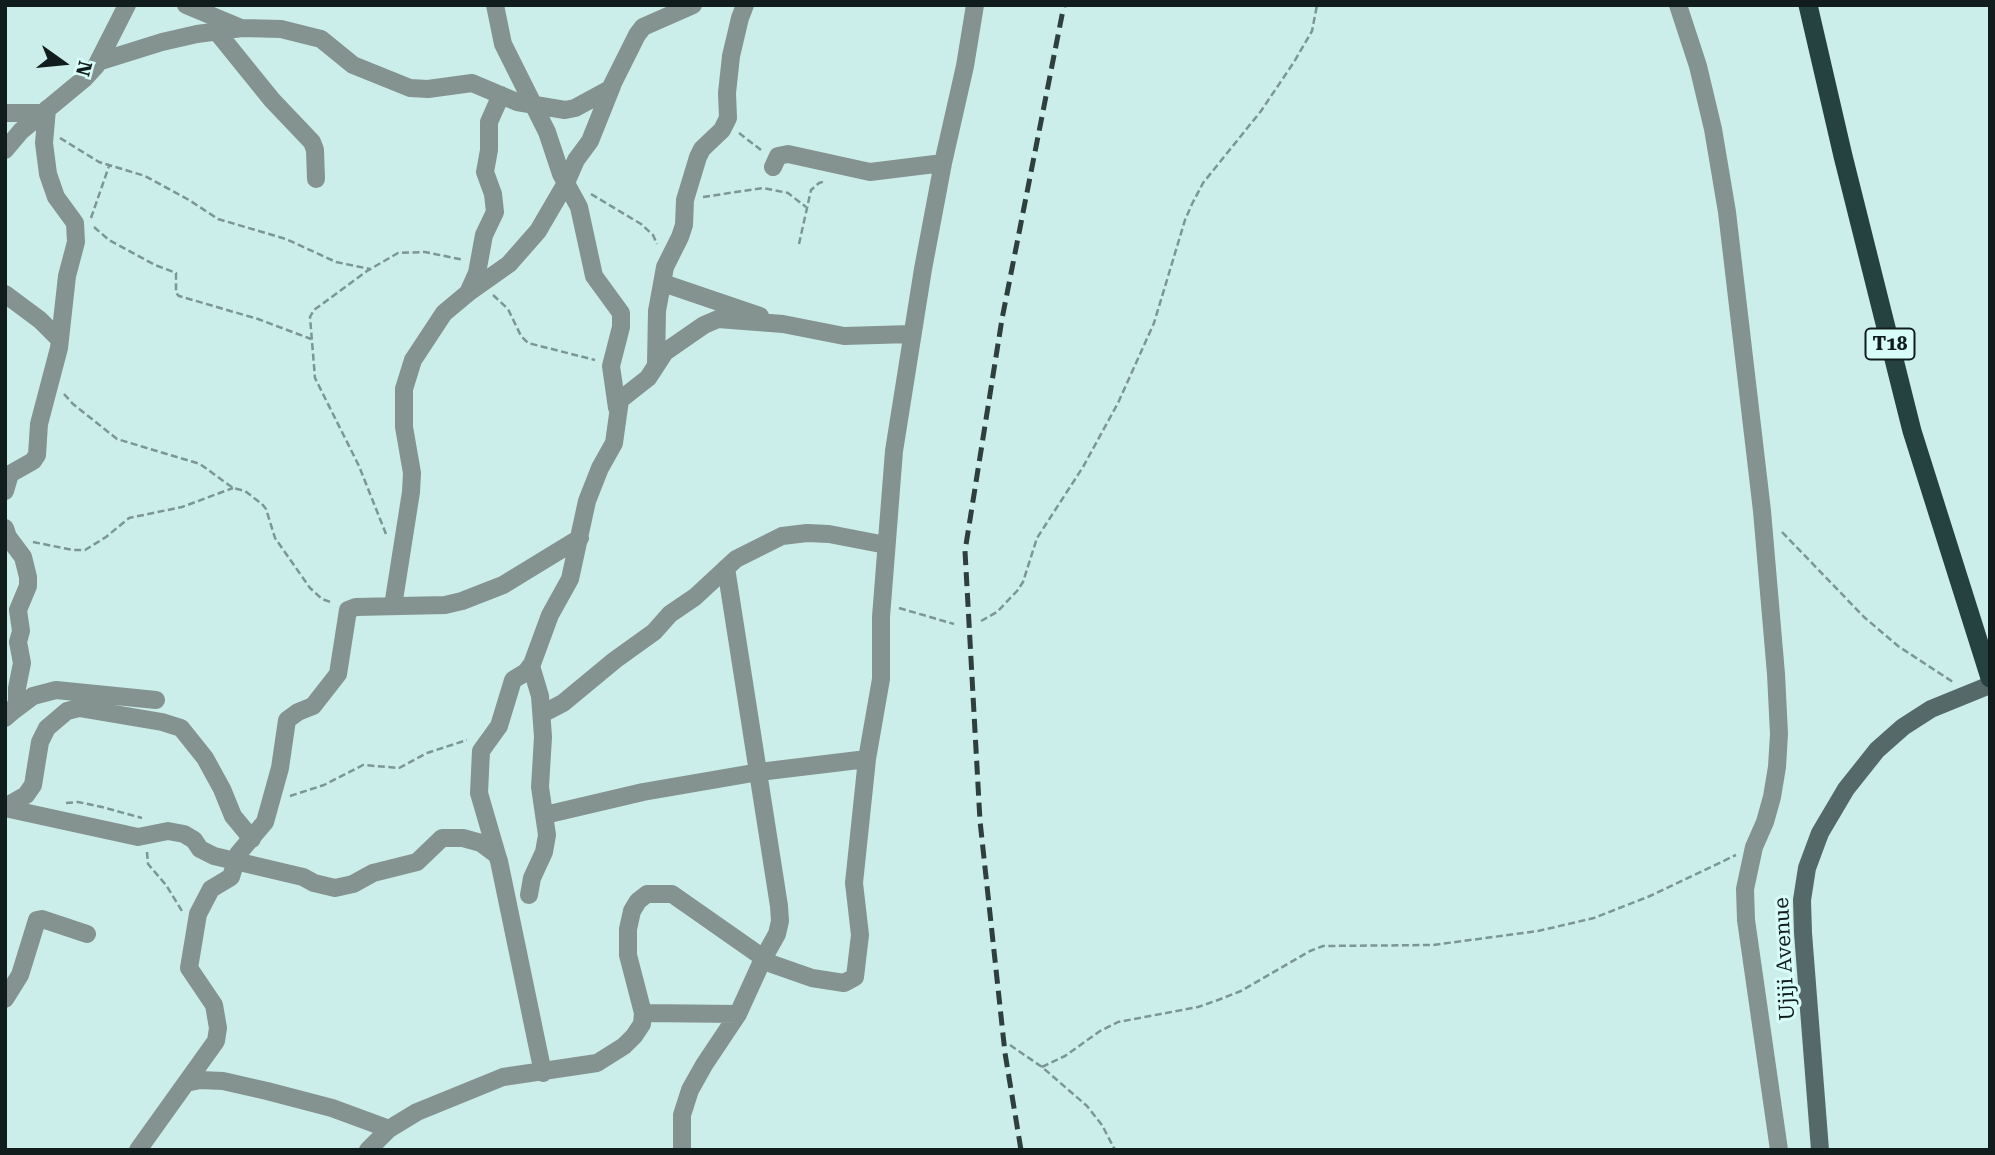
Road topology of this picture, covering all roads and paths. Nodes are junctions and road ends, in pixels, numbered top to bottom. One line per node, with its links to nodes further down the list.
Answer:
1 (127, 5): 12 (street)
2 (186, 5): 10 (street)
3 (495, 5): 15 (street)
4 (693, 5): 13 (street)
5 (745, 5): 25 (street)
6 (975, 5): 19 (street)
7 (1317, 5): 52 (path)
8 (1678, 5): 43 (street)
9 (1808, 5): 55 (highway, T18)
10 (242, 28): 11 (street); 14 (street)
11 (217, 32): 12 (street); 22 (street)
12 (98, 62): 17 (street)
13 (613, 84): 15 (street); 24 (street)
14 (500, 95): 15 (street); 28 (street)
15 (533, 104): 24 (street)
16 (5, 113): 17 (street)
17 (45, 117): 18 (street); 20 (path); 36 (street)
18 (5, 150)
19 (943, 163): 21 (street); 34 (street)
20 (109, 166): 29 (path); 35 (path)
21 (773, 167)
22 (316, 179)
23 (827, 181): 26 (path)
24 (566, 182): 30 (path); 31 (street); 39 (street)
25 (685, 200): 26 (path); 30 (street)
26 (806, 206): 27 (path)
27 (799, 244)
28 (480, 262): 29 (path); 31 (street)
29 (372, 269): 35 (path)
30 (664, 275): 33 (street); 38 (street)
31 (473, 290): 39 (path); 47 (street)
32 (5, 294): 36 (street)
33 (783, 324): 34 (street); 38 (street)
34 (911, 334): 46 (street)
35 (311, 339): 47 (path)
36 (60, 340): 37 (street)
37 (54, 364): 41 (path); 42 (street)
38 (656, 364): 40 (street)
39 (612, 377): 40 (street)
40 (617, 408): 45 (street)
41 (233, 488): 44 (path); 51 (path)
42 (5, 491)
43 (1762, 511): 57 (path); 69 (street)
44 (6, 533): 60 (street)
45 (580, 538): 50 (street); 54 (street)
46 (886, 545): 48 (street); 49 (street)
47 (402, 549): 50 (street)
48 (726, 568): 59 (street); 63 (street)
49 (883, 602): 53 (path); 62 (street)
50 (393, 606): 51 (street)
51 (349, 609): 64 (street)
52 (981, 621)
53 (954, 624)
54 (531, 666): 59 (street); 70 (street)
55 (1990, 678)
56 (1990, 685): 57 (main road, Ujiji Avenue)
57 (1970, 693): 89 (main road, Ujiji Avenue)
58 (156, 700): 60 (street)
59 (541, 714): 66 (street)
60 (9, 715)
61 (472, 738): 64 (path)
62 (867, 759): 63 (street); 75 (street)
63 (759, 772): 66 (street); 75 (street)
64 (270, 805): 68 (street)
65 (5, 807): 67 (street); 68 (street)
66 (545, 815): 72 (street)
67 (148, 835): 71 (street); 73 (path)
68 (251, 839): 71 (street)
69 (1754, 847): 80 (path); 88 (street)
70 (497, 855): 71 (street); 81 (street)
71 (236, 862): 73 (street)
72 (529, 895)
73 (194, 928): 82 (street)
74 (87, 934): 76 (street)
75 (763, 959): 77 (street); 78 (street)
76 (5, 999)
77 (643, 1013): 78 (street); 81 (street)
78 (738, 1014): 86 (street)
79 (1010, 1045): 80 (path)
80 (1042, 1067): 87 (path)
81 (543, 1073): 83 (street)
82 (186, 1083): 83 (street); 84 (street)
83 (389, 1129): 85 (street)
84 (138, 1150)
85 (368, 1150)
86 (682, 1150)
87 (1115, 1150)
88 (1779, 1150)
89 (1820, 1150)

